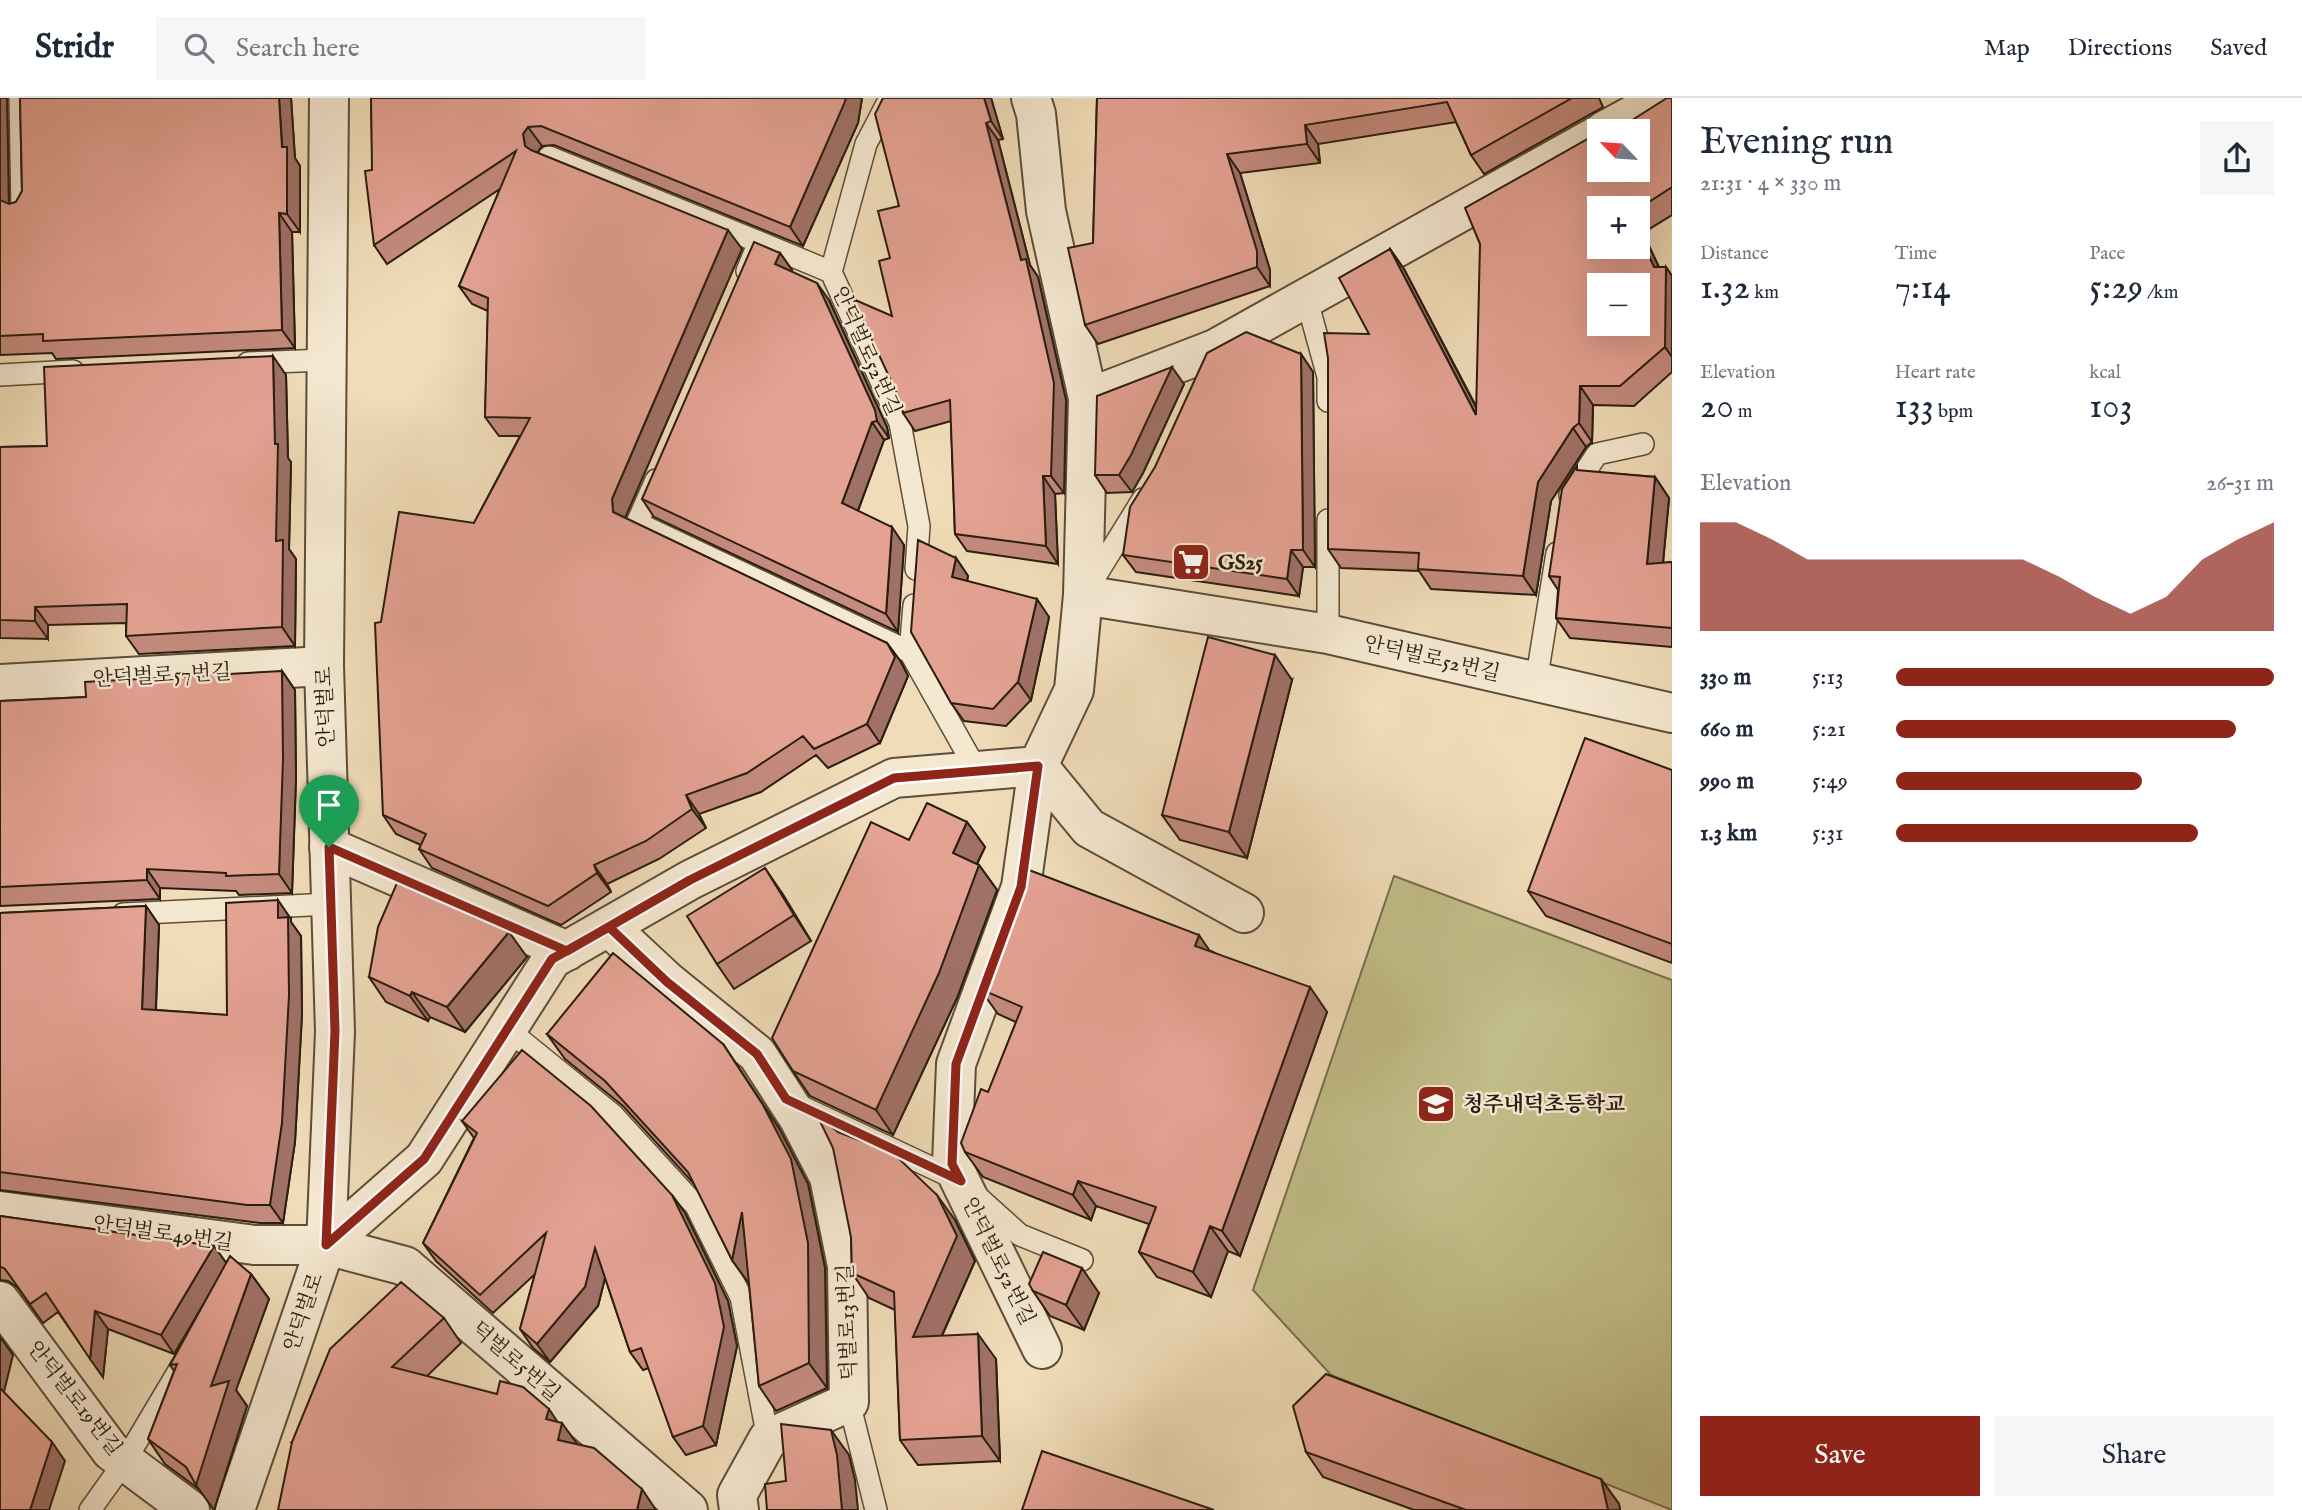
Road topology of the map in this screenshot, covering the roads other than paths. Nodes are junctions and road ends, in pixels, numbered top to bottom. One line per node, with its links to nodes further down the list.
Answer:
1 (20, 98): 9 (lane)
2 (329, 98): 14 (street, 안덕벌로)
3 (890, 98): 11 (lane)
4 (1031, 98): 18 (street, 안덕벌로52번길)
5 (1664, 98): 6 (street)
6 (1626, 119)
7 (1587, 140): 13 (street)
8 (549, 157): 10 (lane, 안덕벌로52번길)
9 (22, 210)
10 (759, 242): 11 (lane, 안덕벌로52번길); 12 (lane)
11 (831, 272): 26 (lane, 안덕벌로52번길)
12 (737, 293)
13 (1306, 297): 18 (street); 19 (lane)
14 (326, 360): 15 (lane); 27 (street, 안덕벌로)
15 (231, 364)
16 (95, 370): 17 (lane)
17 (0, 375)
18 (1088, 398): 24 (street, 안덕벌로52번길)
19 (1328, 417)
20 (1643, 444): 28 (lane)
21 (665, 459): 26 (lane)
22 (1155, 479): 24 (lane, 안덕벌로52번길)
23 (1328, 499): 25 (lane)
24 (1083, 595): 25 (street, 안덕벌로52번길); 31 (street, 안덕벌로52번길)
25 (1328, 634): 28 (street, 안덕벌로52번길)
26 (911, 652): 32 (lane)
27 (324, 666): 29 (street, 안덕벌로57번길); 33 (street, 안덕벌로)
28 (1536, 682): 30 (street, 안덕벌로52번길)
29 (0, 684)
30 (1672, 713)
31 (1038, 766): 32 (street); 35 (street); 41 (street, 안덕벌로52번길)
32 (976, 771): 37 (street)
33 (329, 847): 34 (street, 안덕벌로); 38 (street)
34 (330, 904): 36 (lane); 43 (street, 안덕벌로)
35 (1244, 913)
36 (96, 915)
37 (609, 927): 38 (street); 40 (street, 덕벌로13번길)
38 (567, 951): 39 (street)
39 (507, 1029): 43 (street); 49 (lane)
40 (786, 1099): 41 (lane); 48 (street, 덕벌로13번길)
41 (961, 1181): 44 (lane); 46 (street, 안덕벌로52번길)
42 (0, 1211): 43 (street, 안덕벌로49번길)
43 (326, 1245): 53 (street, 안덕벌로); 54 (street, 덕벌로5번길)
44 (1082, 1260)
45 (0, 1301): 50 (street, 안덕벌로19번길)
46 (1042, 1349)
47 (189, 1353): 50 (lane)
48 (849, 1402): 49 (street); 56 (lane, 덕벌로13번길)
49 (768, 1439): 55 (street)
50 (125, 1461): 51 (lane); 52 (street, 안덕벌로19번길)
51 (90, 1510)
52 (190, 1510)
53 (234, 1510)
54 (688, 1510)
55 (739, 1510)
56 (876, 1510)

